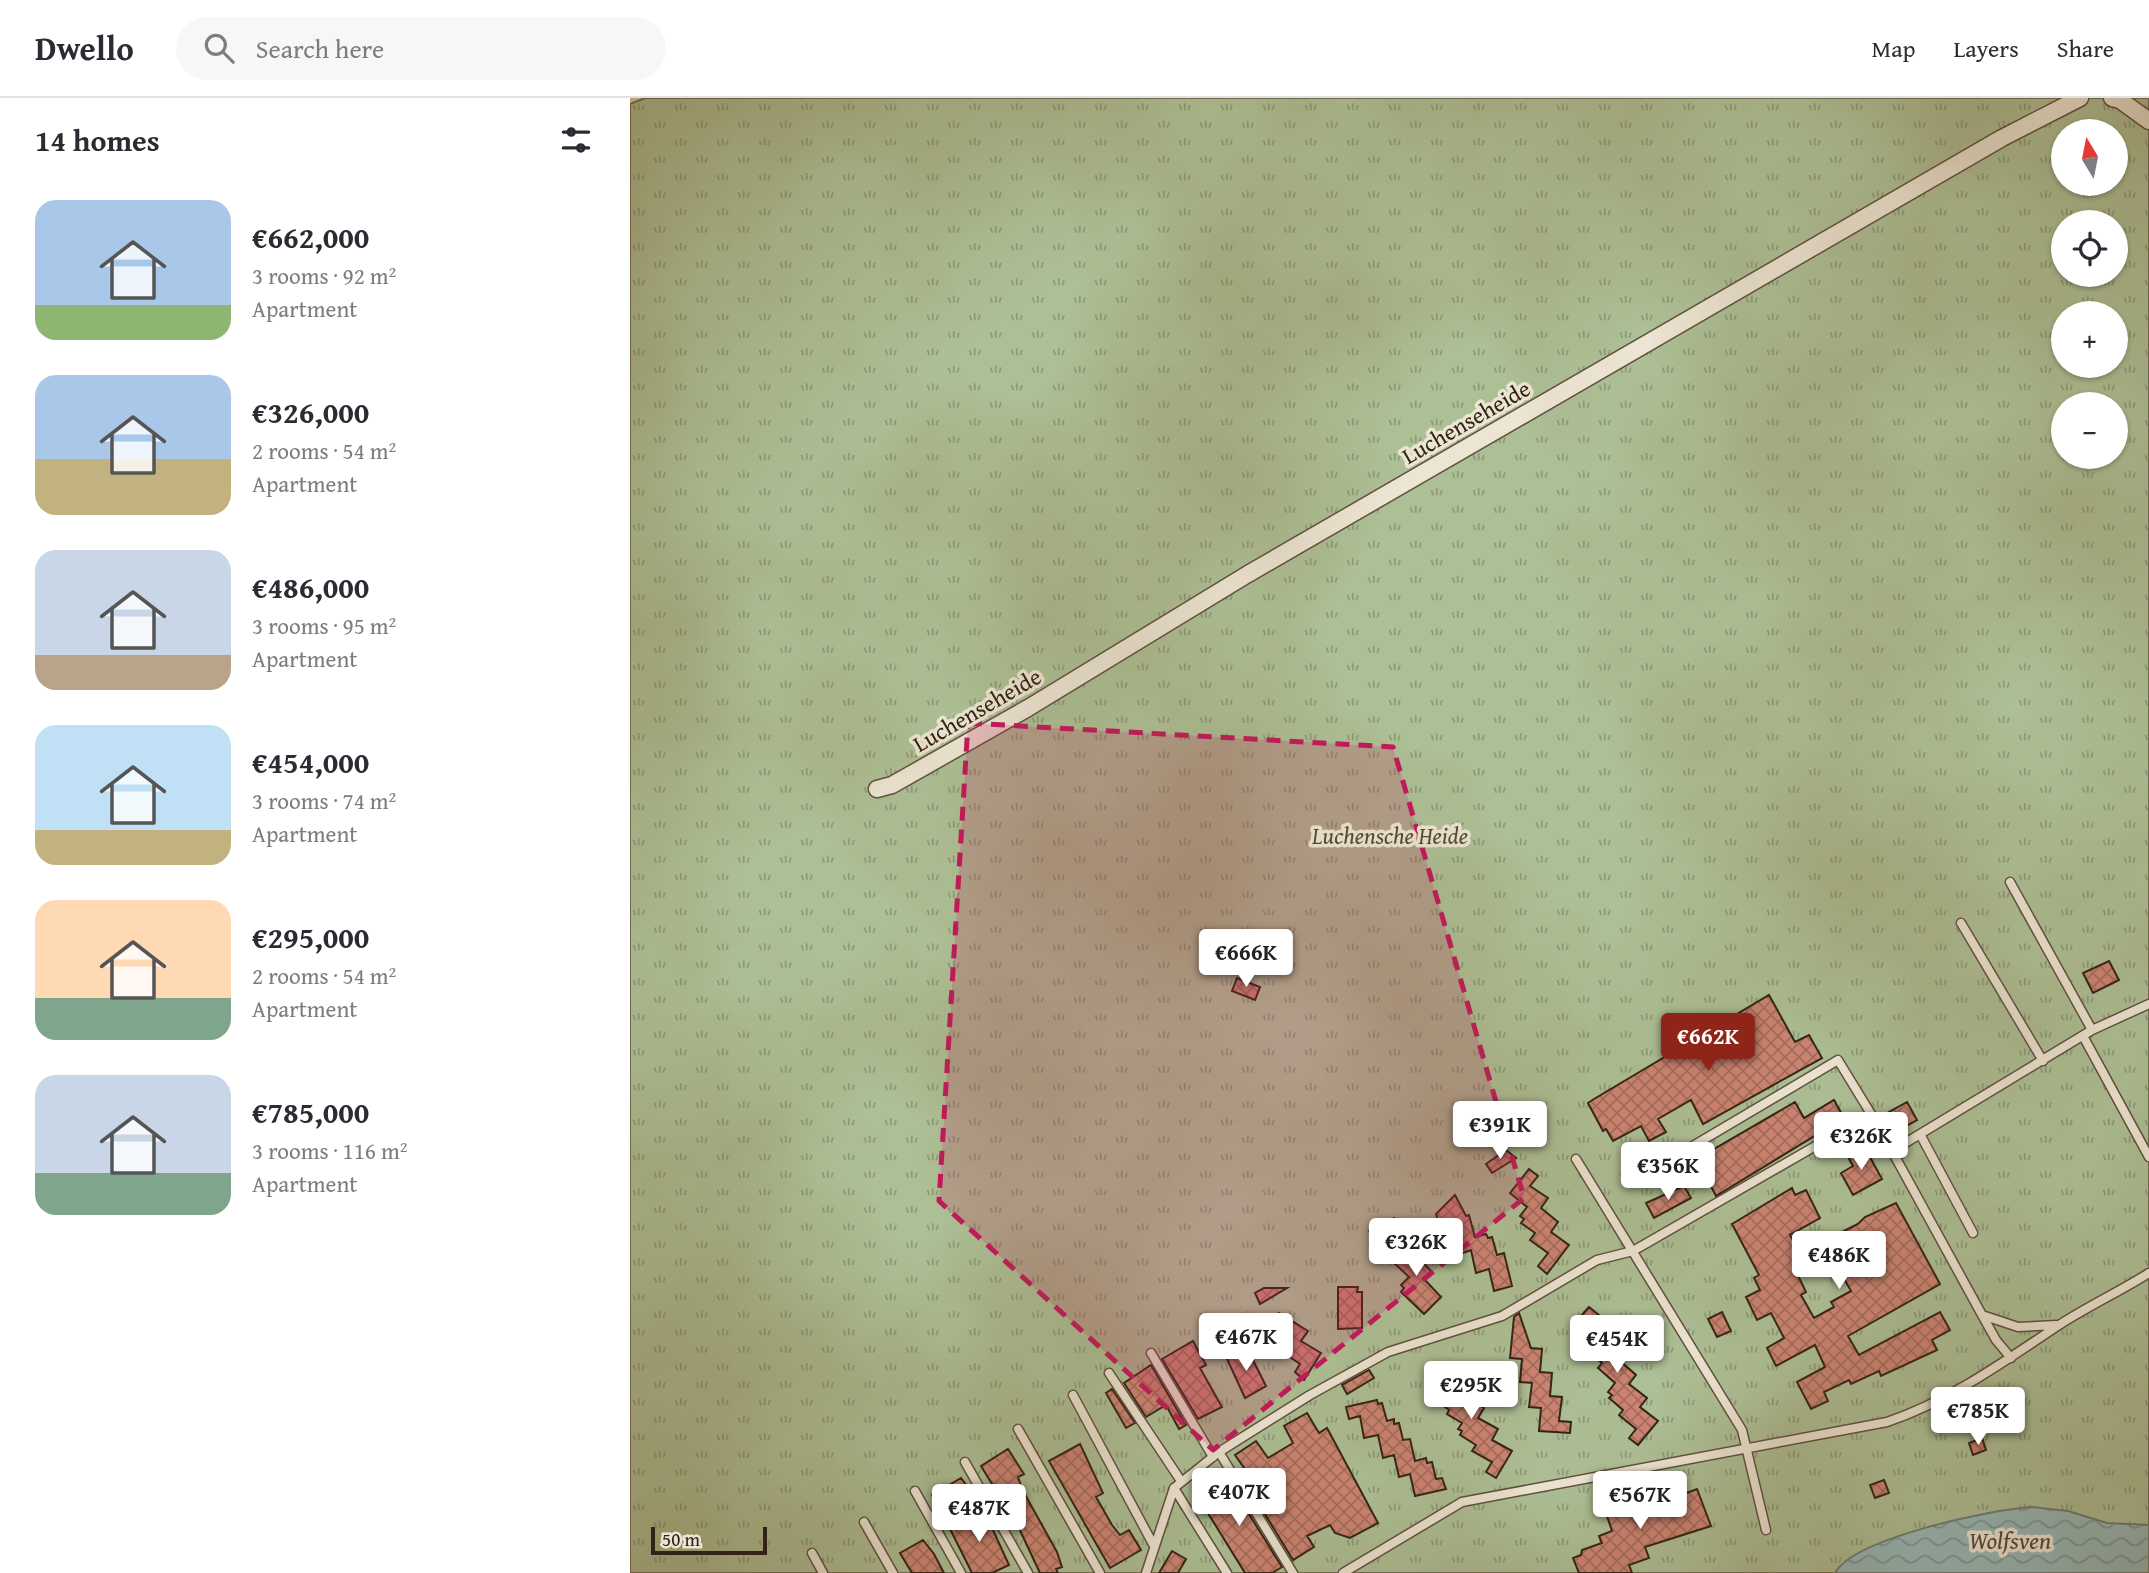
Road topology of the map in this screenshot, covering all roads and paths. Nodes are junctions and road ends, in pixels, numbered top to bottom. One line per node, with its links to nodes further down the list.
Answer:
1 (2080, 98): 4 (street, Luchenseheide)
2 (2112, 98): 3 (street)
3 (2149, 121)
4 (877, 789)
5 (2010, 882): 8 (lane)
6 (1961, 923): 10 (lane)
7 (2149, 1004): 8 (lane)
8 (2092, 1030): 9 (lane)
9 (2083, 1036): 10 (lane); 14 (lane)
10 (2043, 1061): 12 (lane)
11 (1871, 1114): 13 (lane); 16 (lane); 18 (lane)
12 (1920, 1134): 13 (lane); 17 (lane)
13 (1892, 1151): 20 (lane)
14 (2149, 1157)
15 (1576, 1159): 18 (lane)
16 (1632, 1182)
17 (1973, 1233)
18 (1633, 1251): 27 (lane); 28 (lane)
19 (2149, 1273): 21 (lane)
20 (1982, 1315): 21 (lane); 23 (lane)
21 (2058, 1325): 23 (lane)
22 (1151, 1353): 28 (lane)
23 (2011, 1358): 27 (lane)
24 (1109, 1373): 30 (lane)
25 (1073, 1395): 34 (lane)
26 (1018, 1429): 40 (lane)
27 (1748, 1448): 33 (lane); 44 (lane)
28 (1216, 1455): 30 (lane); 43 (lane)
29 (965, 1462): 39 (lane)
30 (1177, 1484): 34 (lane); 42 (lane)
31 (915, 1491): 38 (lane)
32 (864, 1522): 37 (lane)
33 (1766, 1530)
34 (1154, 1546): 41 (lane)
35 (812, 1553): 36 (lane)
36 (823, 1573)
37 (894, 1573)
38 (961, 1573)
39 (1028, 1573)
40 (1100, 1573)
41 (1146, 1573)
42 (1227, 1573)
43 (1293, 1573)
44 (1343, 1573)

